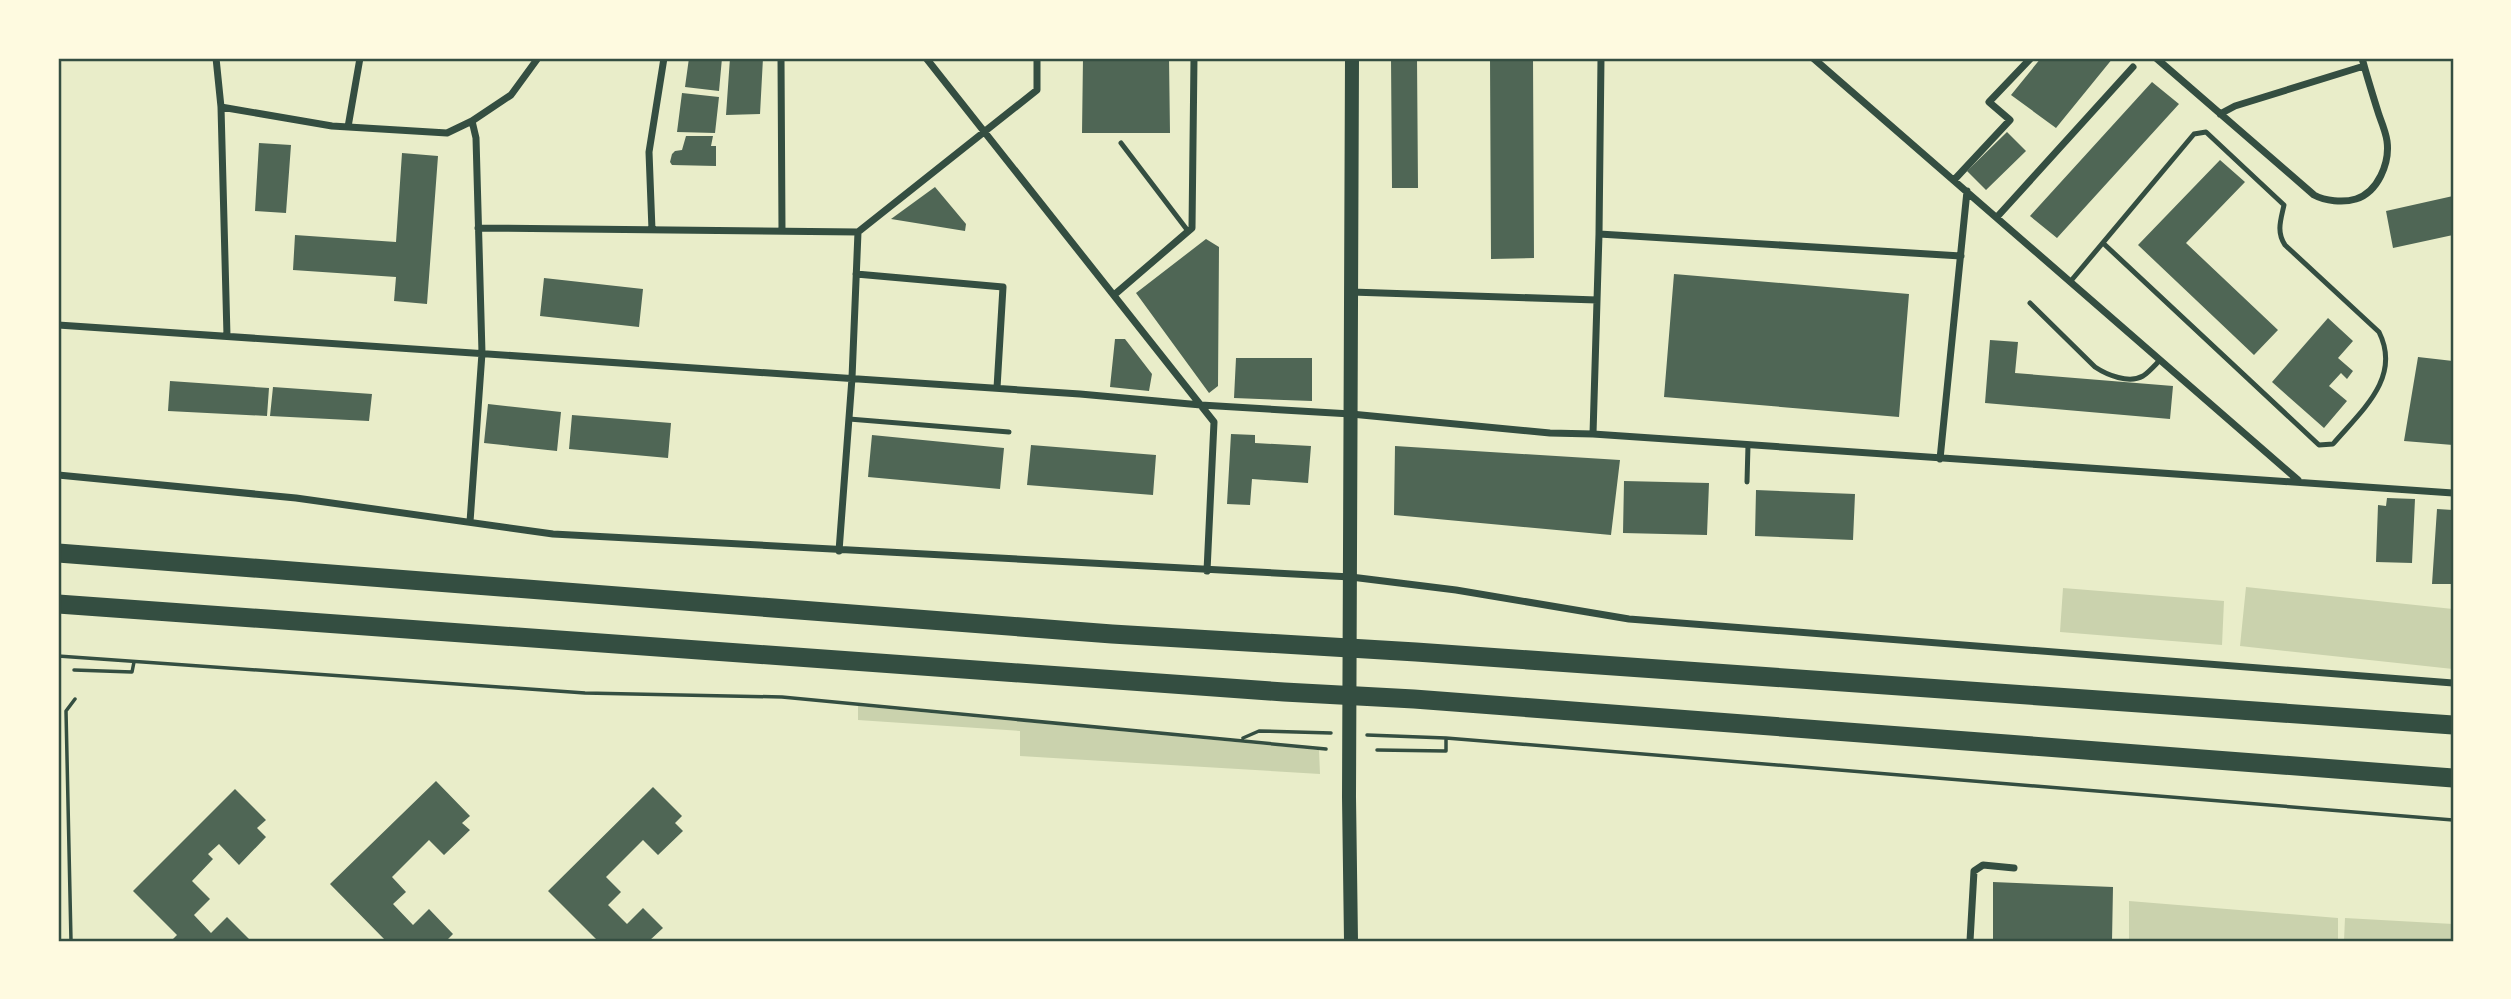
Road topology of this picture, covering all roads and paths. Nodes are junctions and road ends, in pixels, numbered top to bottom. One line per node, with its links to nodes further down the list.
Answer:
1 (216, 58): 16 (street)
2 (360, 58): 19 (street)
3 (538, 58): 18 (street)
4 (664, 58): 26 (street)
5 (781, 58): 28 (street)
6 (926, 58): 20 (street)
7 (1037, 58): 20 (street)
8 (1194, 58): 27 (street)
9 (1352, 58): 35 (main road)
10 (1601, 58): 30 (street)
11 (1813, 58): 22 (street)
12 (2031, 58): 22 (street)
13 (2156, 58): 17 (street)
14 (2363, 62): 17 (street); 17 (street)
15 (2133, 67): 24 (street)
16 (221, 107): 19 (street); 40 (street)
17 (2220, 114)
18 (472, 121): 19 (street); 25 (street)
19 (348, 127)
20 (985, 132): 29 (street); 36 (street)
21 (1121, 143): 27 (lane)
22 (1954, 180): 23 (street)
23 (1967, 191): 24 (street); 32 (street)
24 (1997, 217): 34 (street)
25 (478, 228): 26 (street); 41 (street)
26 (652, 230): 28 (street)
27 (1188, 231): 36 (street)
28 (782, 232): 29 (street)
29 (858, 232): 33 (street)
30 (1599, 234): 32 (street); 37 (street)
31 (2103, 243): 31 (lane); 34 (lane)
32 (1961, 256): 51 (street)
33 (856, 274): 43 (street); 44 (street)
34 (2070, 282): 42 (street)
35 (1351, 292): 37 (street); 46 (main road)
36 (1114, 295): 45 (street)
37 (1597, 300): 49 (street)
38 (2030, 303): 42 (lane)
39 (58, 325): 40 (street)
40 (227, 336): 41 (street)
41 (482, 353): 43 (street); 56 (street)
42 (2160, 360): 53 (street)
43 (852, 378): 44 (street); 47 (street)
44 (997, 388): 45 (street)
45 (1201, 405): 46 (street); 59 (street)
46 (1351, 414): 49 (street); 60 (main road)
47 (849, 419): 48 (lane); 57 (street)
48 (1009, 432)
49 (1593, 434): 50 (street)
50 (1748, 445): 51 (street); 54 (lane)
51 (1940, 459): 53 (street)
52 (58, 475): 56 (street)
53 (2298, 481): 55 (street)
54 (1747, 482)
55 (2453, 493)
56 (470, 522): 57 (street)
57 (839, 551): 59 (street)
58 (58, 553): 67 (highway)
59 (1207, 571): 60 (street)
60 (1351, 577): 65 (street); 74 (main road)
61 (58, 604): 70 (highway)
62 (58, 656): 63 (path)
63 (134, 662): 64 (path); 68 (path)
64 (74, 670)
65 (2453, 683)
66 (75, 699): 73 (path)
67 (2453, 725)
68 (1326, 749)
69 (1377, 750): 71 (path)
70 (2453, 778)
71 (2453, 820)
72 (2014, 868): 75 (street)
73 (71, 941)
74 (1351, 941)
75 (1970, 941)

